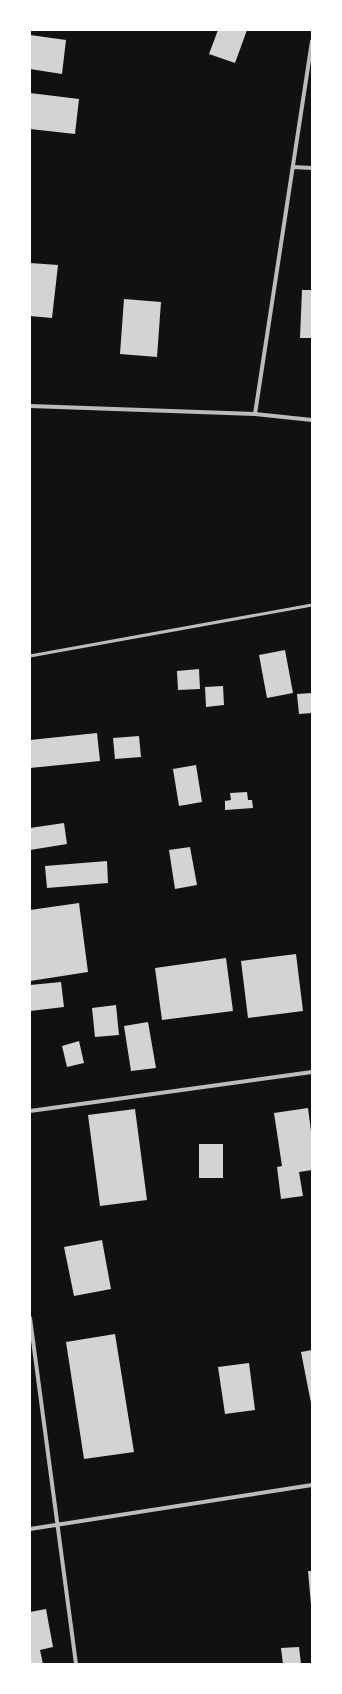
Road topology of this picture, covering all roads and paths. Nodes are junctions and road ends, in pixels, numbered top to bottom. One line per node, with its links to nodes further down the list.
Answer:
1 (312, 41): 2 (street)
2 (293, 167): 3 (street); 5 (street)
3 (312, 168)
4 (30, 406): 5 (street)
5 (256, 414): 6 (street)
6 (312, 420)
7 (312, 605): 8 (lane)
8 (30, 656)
9 (312, 1072): 10 (street)
10 (30, 1111)
11 (30, 1318): 13 (street)
12 (312, 1485): 13 (street)
13 (57, 1524): 14 (street); 15 (street)
14 (30, 1528)
15 (76, 1664)

